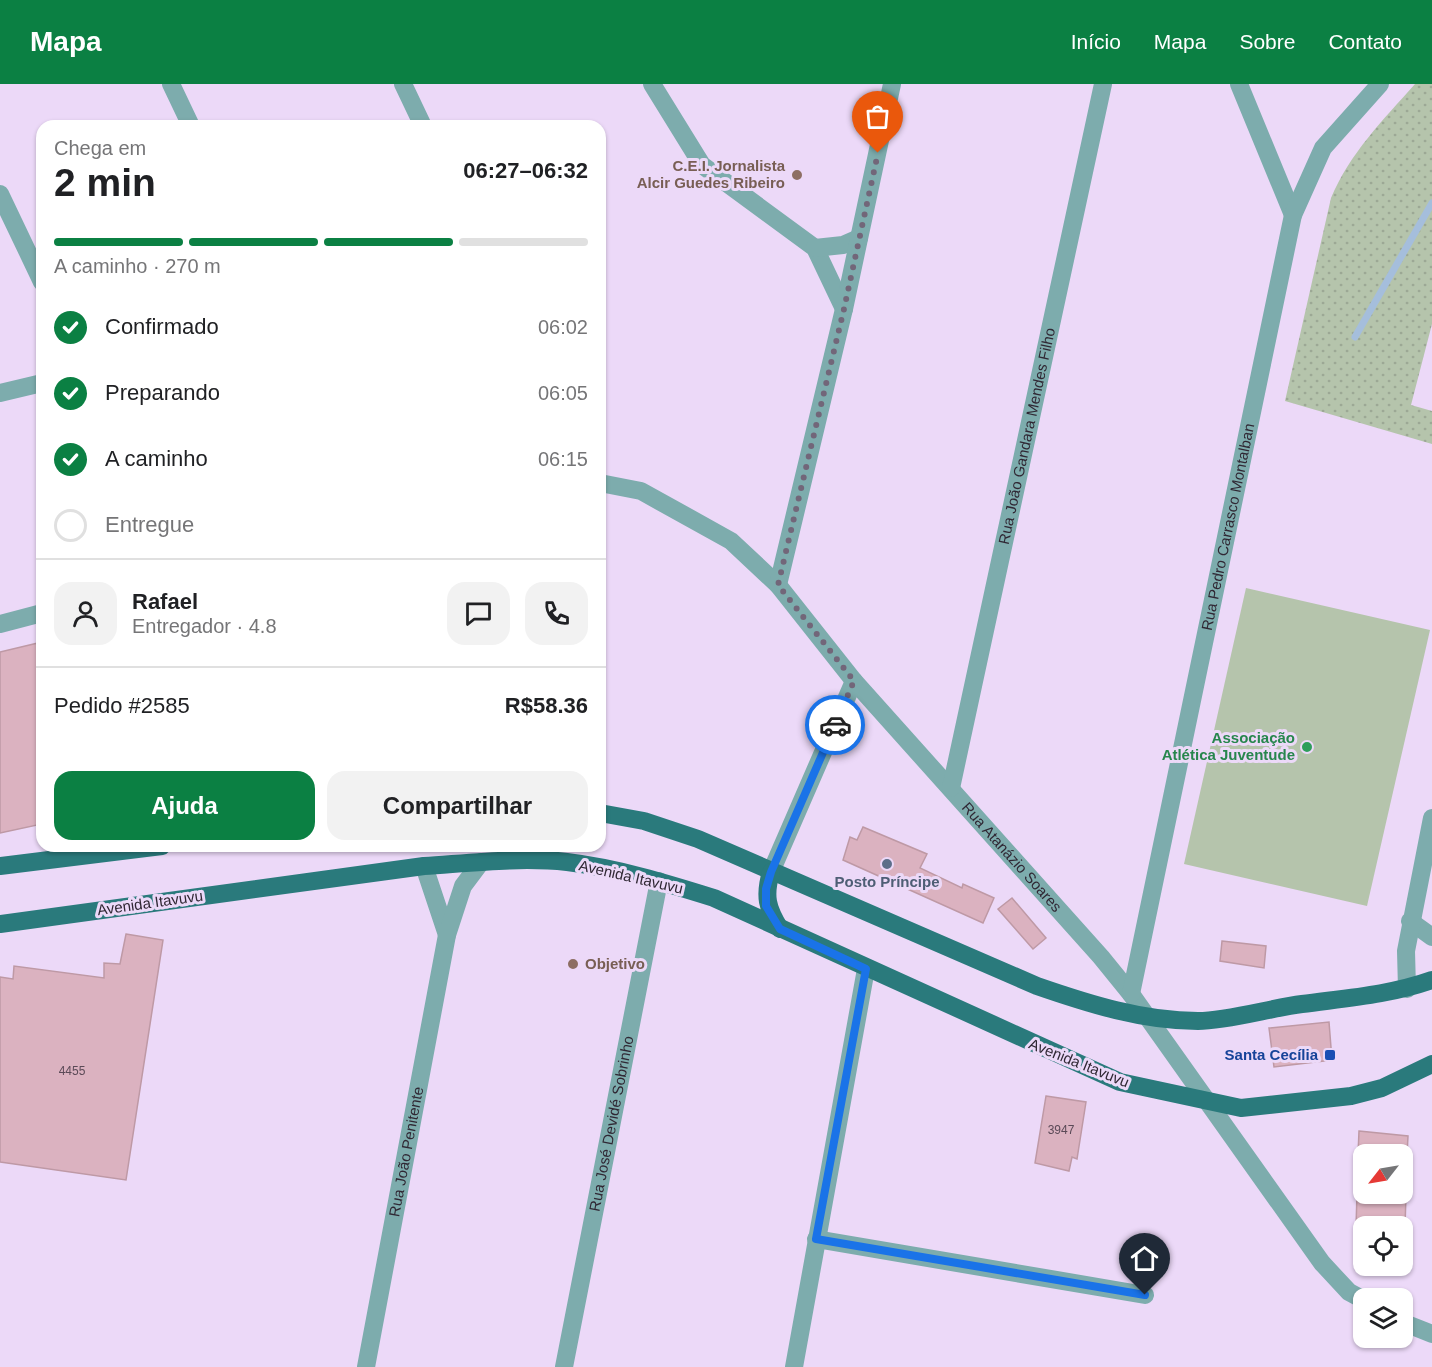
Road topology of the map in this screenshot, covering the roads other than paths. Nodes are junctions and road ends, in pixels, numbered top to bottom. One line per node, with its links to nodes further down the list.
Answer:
1 (171, 84): 9 (street)
2 (403, 84): 10 (street)
3 (638, 84): 8 (street)
4 (892, 84): 13 (street)
5 (1103, 84): 24 (street, Rua João Gandara Mendes Filho)
6 (1239, 84): 12 (street)
7 (1380, 84): 12 (street, Rua Pedro Carrasco Montalban)
8 (654, 88): 14 (street)
9 (188, 120)
10 (420, 120)
11 (0, 194): 15 (street)
12 (1293, 215): 41 (street, Rua Pedro Carrasco Montalban)
13 (859, 238): 14 (street); 16 (street)
14 (815, 248): 16 (street)
15 (36, 269)
16 (844, 309): 20 (street)
17 (36, 384): 18 (street)
18 (0, 393)
19 (606, 484): 20 (street, Rua Atanázio Soares)
20 (778, 585): 23 (street, Rua Atanázio Soares)
21 (36, 615): 22 (street)
22 (0, 624)
23 (854, 681): 24 (street, Rua Atanázio Soares); 31 (street)
24 (951, 788): 41 (street, Rua Atanázio Soares)
25 (606, 814): 31 (main road)
26 (1432, 818): 33 (street)
27 (113, 852): 29 (main road)
28 (481, 862): 30 (main road, Avenida Itavuvu); 32 (main road, Avenida Itavuvu); 36 (street, Rua João Penitente)
29 (0, 866)
30 (424, 866): 34 (main road, Avenida Itavuvu); 36 (street, Rua João Penitente)
31 (771, 872): 35 (main road); 42 (main road)
32 (659, 880): 35 (main road, Avenida Itavuvu); 51 (street, Rua José Devidé Sobrinho)
33 (1410, 921): 37 (street); 40 (street)
34 (0, 924)
35 (780, 929): 38 (main road, Avenida Itavuvu)
36 (447, 935): 50 (street, Rua João Penitente)
37 (1432, 937)
38 (866, 969): 44 (main road, Avenida Itavuvu); 45 (street)
39 (1432, 980): 40 (main road)
40 (1407, 988): 42 (main road)
41 (1131, 994): 42 (street, Rua Atanázio Soares)
42 (1147, 1017): 44 (street, Rua Atanázio Soares)
43 (1432, 1064): 44 (main road, Avenida Itavuvu)
44 (1208, 1102): 46 (street, Rua Atanázio Soares)
45 (816, 1239): 47 (street); 52 (street)
46 (1353, 1294)
47 (1145, 1295)
48 (1413, 1326): 49 (street)
49 (1432, 1334)
50 (366, 1367)
51 (564, 1367)
52 (794, 1367)

